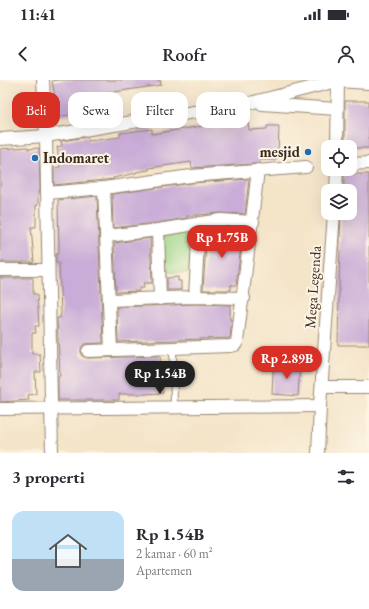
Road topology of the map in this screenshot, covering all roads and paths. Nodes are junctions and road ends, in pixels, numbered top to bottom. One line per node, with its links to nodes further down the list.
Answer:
1 (43, 80): 7 (street)
2 (338, 81): 3 (street); 4 (street); 5 (street)
3 (369, 83)
4 (250, 103): 5 (street)
5 (337, 109): 9 (street)
6 (196, 112): 7 (street)
7 (46, 136): 8 (street); 15 (street)
8 (0, 139)
9 (338, 140)
10 (369, 163): 11 (street)
11 (357, 164)
12 (306, 167): 13 (street)
13 (258, 170): 14 (street); 17 (street)
14 (104, 188): 15 (street); 20 (street)
15 (47, 193): 22 (street)
16 (334, 220): 30 (street, Mega Legenda)
17 (253, 222): 18 (street); 24 (street)
18 (199, 223): 19 (street); 23 (street)
19 (158, 230): 20 (street); 25 (street)
20 (107, 236): 26 (street)
21 (0, 270): 22 (street)
22 (48, 270): 35 (street)
23 (195, 297): 24 (street); 25 (street)
24 (244, 298): 27 (street)
25 (160, 299): 26 (street)
26 (109, 300): 28 (street)
27 (173, 348): 28 (street); 33 (lane)
28 (111, 350): 29 (street)
29 (88, 351)
30 (322, 387): 31 (street); 32 (street, Mega Legenda)
31 (369, 387)
32 (320, 406): 33 (street); 37 (street, Mega Legenda)
33 (174, 407): 35 (street)
34 (0, 408): 35 (street)
35 (50, 408): 36 (street)
36 (52, 453)
37 (318, 453)

